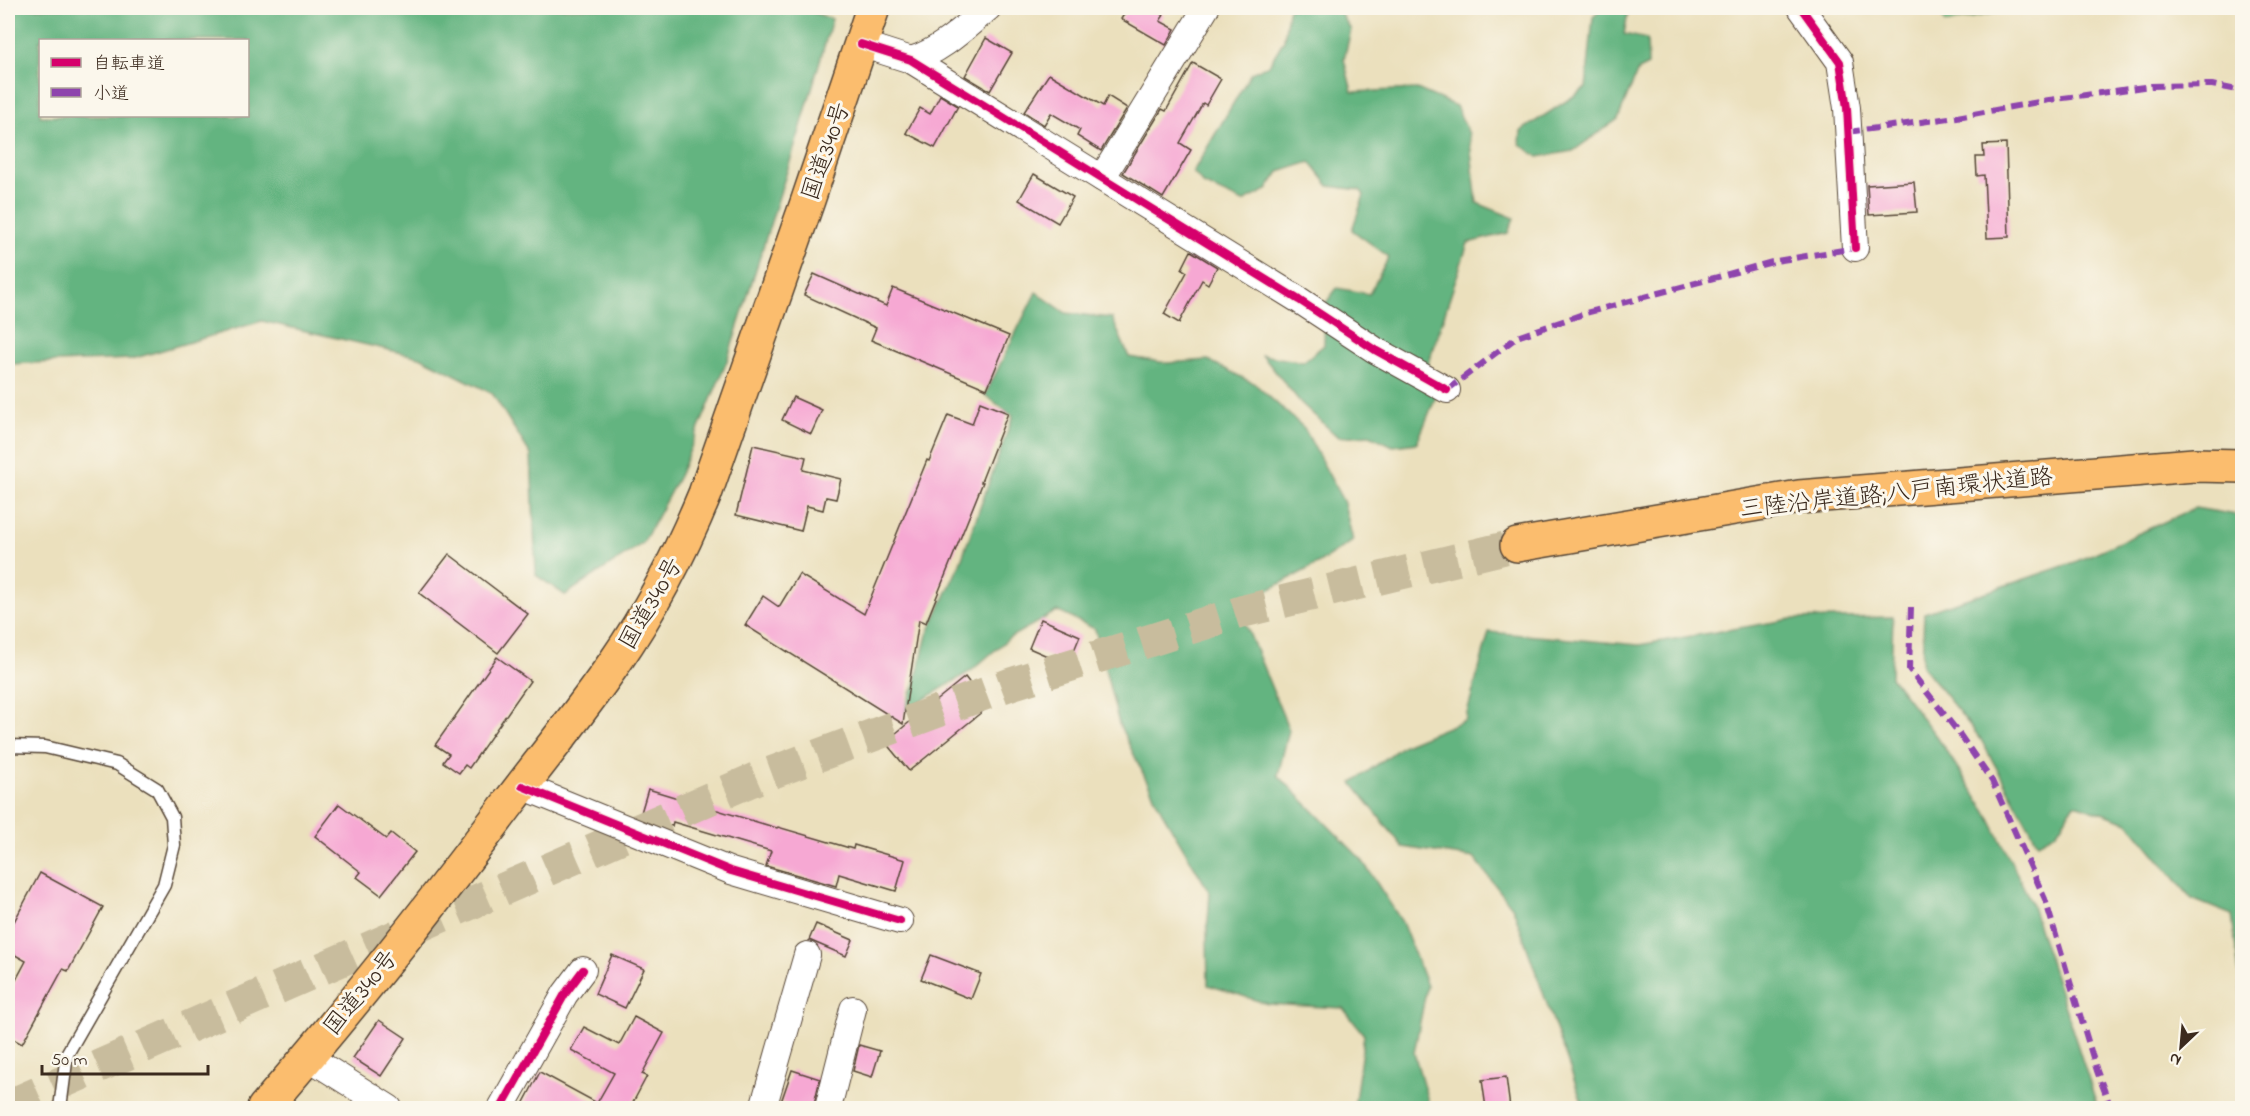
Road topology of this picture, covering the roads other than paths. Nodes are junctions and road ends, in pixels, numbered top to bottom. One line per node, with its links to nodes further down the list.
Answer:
1 (873, 8): 5 (highway, 国道340号)
2 (988, 8): 6 (street)
3 (1206, 8): 7 (street)
4 (1801, 8): 8 (street)
5 (861, 44): 6 (street); 13 (highway, 国道340号)
6 (911, 60): 7 (street)
7 (1102, 178): 9 (street)
8 (1855, 249)
9 (1447, 390)
10 (2242, 466): 11 (highway, 三陸沿岸道路;八戸南環状道路)
11 (1516, 545)
12 (8, 746): 19 (lane)
13 (522, 786): 14 (street); 18 (highway, 国道340号)
14 (900, 921)
15 (807, 955): 23 (street)
16 (583, 970): 22 (street)
17 (853, 1009): 24 (street)
18 (308, 1057): 20 (highway, 国道340号); 21 (street)
19 (60, 1108)
20 (264, 1108)
21 (389, 1108)
22 (501, 1108)
23 (763, 1108)
24 (828, 1108)

